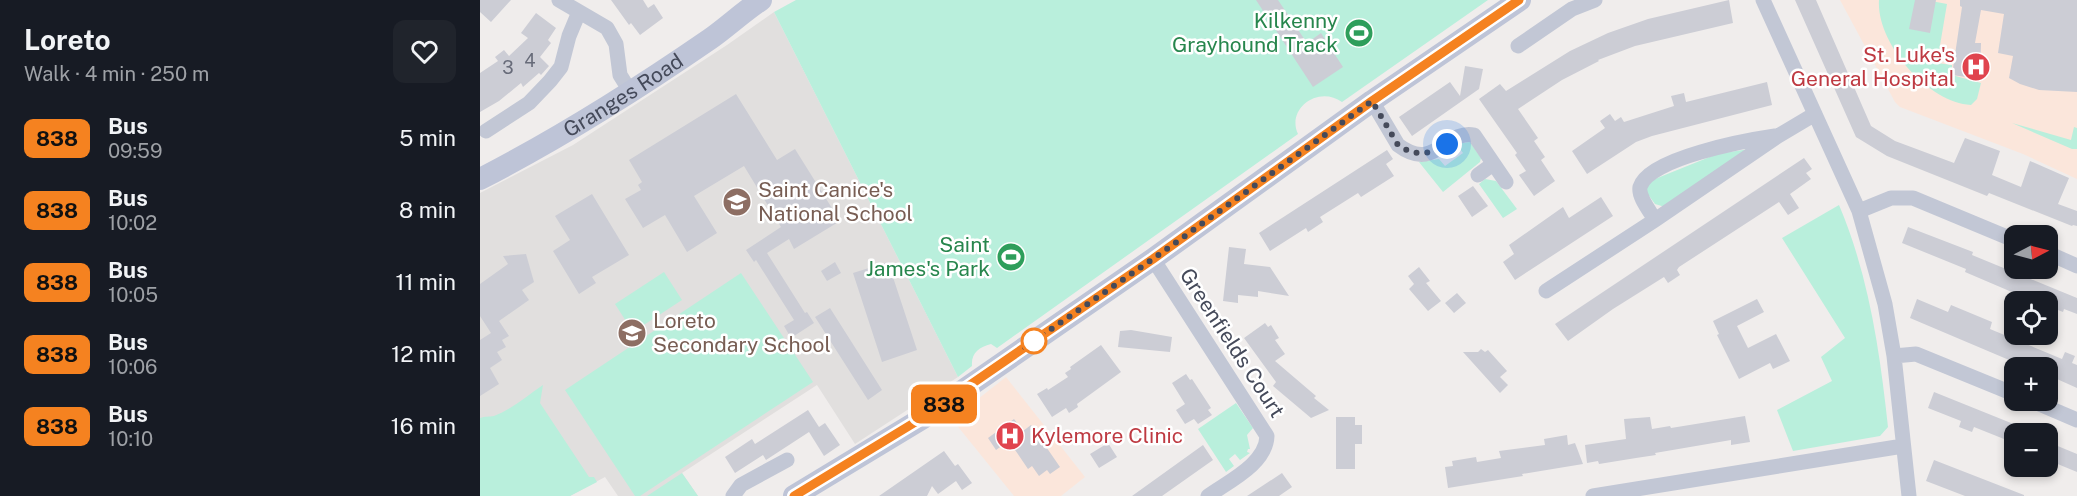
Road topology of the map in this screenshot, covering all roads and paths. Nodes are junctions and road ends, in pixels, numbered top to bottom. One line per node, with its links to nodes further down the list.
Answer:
1 (559, 0): 6 (street)
2 (761, 0): 8 (main road, Granges Road)
3 (1520, 0): 9 (main road)
4 (1595, 0): 7 (street)
5 (1763, 0): 10 (street)
6 (579, 12): 8 (street); 11 (street)
7 (1518, 45)
8 (630, 91): 15 (main road, Granges Road)
9 (1372, 101): 13 (street); 21 (main road)
10 (1815, 114): 12 (street); 17 (street)
11 (486, 131)
12 (1778, 136): 18 (street); 18 (street)
13 (1493, 164): 14 (street); 16 (street)
14 (1478, 175)
15 (480, 179)
16 (1506, 182)
17 (1859, 212): 19 (street); 24 (street)
18 (1655, 220): 23 (street)
19 (2004, 236)
20 (2058, 258): 22 (street)
21 (1153, 259): 31 (main road); 32 (street, Greenfields Court)
22 (2077, 266)
23 (1546, 291)
24 (1894, 356): 25 (street); 28 (street)
25 (2004, 390)
26 (2056, 411): 27 (street)
27 (2077, 420)
28 (1903, 446): 33 (street); 34 (street)
29 (787, 460): 30 (street)
30 (733, 496)
31 (794, 496)
32 (1208, 496)
33 (1593, 496)
34 (1909, 496)

